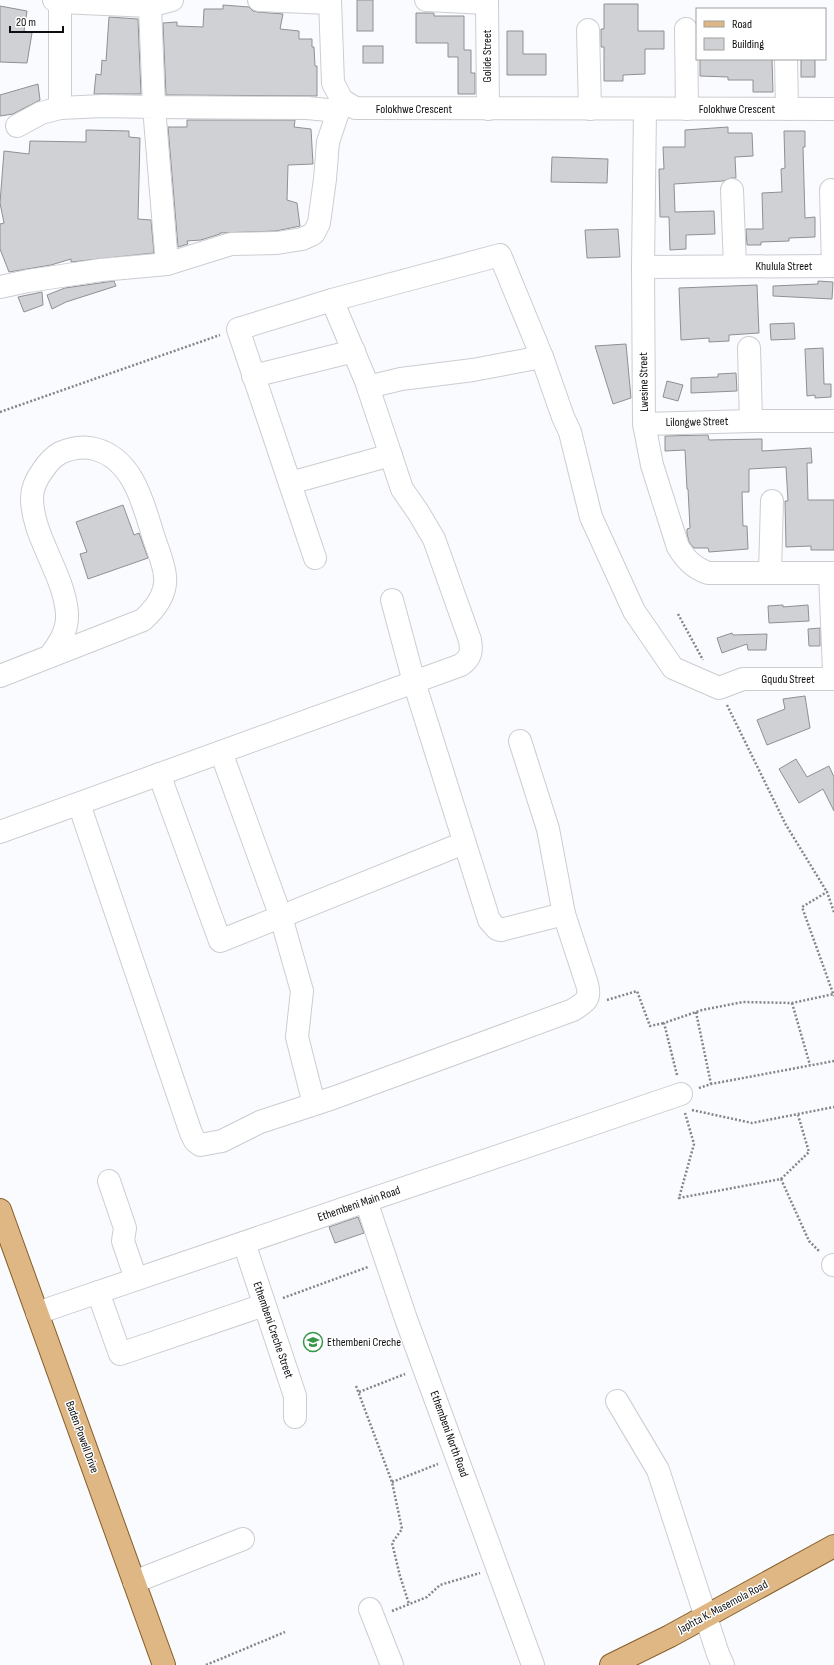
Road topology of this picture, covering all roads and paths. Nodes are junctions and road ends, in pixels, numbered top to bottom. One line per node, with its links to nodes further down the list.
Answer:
1 (172, 0): 7 (street)
2 (259, 0): 5 (street)
3 (426, 0): 6 (street, Golide Street)
4 (57, 1): 7 (street); 13 (street)
5 (330, 1): 11 (street)
6 (487, 2): 14 (street, Golide Street)
7 (150, 6): 12 (street)
8 (686, 29): 17 (street, Folokhwe Crescent)
9 (588, 30): 15 (street)
10 (786, 60): 18 (street, Folokhwe Crescent)
11 (340, 105): 12 (street, Folokhwe Crescent); 14 (street, Folokhwe Crescent); 23 (street)
12 (154, 107): 13 (street, Folokhwe Crescent); 23 (street)
13 (60, 108): 20 (street, Folokhwe Crescent)
14 (488, 109): 15 (street, Folokhwe Crescent)
15 (590, 109): 16 (street, Folokhwe Crescent)
16 (645, 109): 17 (street, Folokhwe Crescent); 26 (street, Lwesine Street)
17 (687, 109): 18 (street, Folokhwe Crescent)
18 (786, 109): 19 (street, Folokhwe Crescent)
19 (834, 109)
20 (17, 126)
21 (732, 190): 24 (street)
22 (831, 190): 25 (street, Khulula Street)
23 (167, 264): 27 (street)
24 (735, 266): 25 (street, Khulula Street); 26 (street, Khulula Street)
25 (834, 266)
26 (643, 267): 38 (street, Lwesine Street)
27 (0, 287)
28 (332, 300): 29 (street); 31 (street); 32 (street)
29 (238, 329): 33 (street); 35 (path)
30 (749, 348): 36 (street)
31 (354, 351): 33 (street); 34 (street)
32 (542, 357): 34 (street); 53 (street)
33 (253, 376): 40 (street)
34 (368, 387): 39 (street)
35 (0, 412)
36 (751, 421): 37 (street, Lilongwe Street); 38 (street, Lilongwe Street)
37 (834, 421)
38 (644, 424): 43 (street, Lwesine Street)
39 (391, 455): 40 (street); 52 (street)
40 (290, 483): 42 (street)
41 (772, 501): 43 (street)
42 (315, 558)
43 (770, 573): 44 (street, Lwesine Street)
44 (832, 573): 49 (street)
45 (392, 600): 52 (street)
46 (678, 614): 48 (path)
47 (49, 657): 47 (street); 50 (street)
48 (704, 661)
49 (834, 671)
50 (0, 676)
51 (834, 678): 53 (street, Gqudu Street)
52 (414, 682): 55 (street); 59 (street)
53 (719, 688): 60 (path)
54 (520, 741): 62 (street)
55 (221, 752): 56 (street); 63 (street)
56 (159, 774): 57 (street); 63 (street)
57 (79, 804): 58 (street); 73 (street)
58 (0, 832)
59 (464, 843): 62 (street); 63 (street)
60 (827, 892): 61 (path); 64 (path)
61 (834, 912)
62 (564, 914): 65 (street)
63 (281, 917): 73 (street)
64 (834, 995): 66 (path)
65 (587, 999): 68 (path); 73 (street)
66 (792, 1003): 68 (path); 70 (path)
67 (696, 1012): 71 (path)
68 (664, 1023): 72 (path)
69 (834, 1061): 70 (path)
70 (810, 1064): 71 (path)
71 (711, 1084): 72 (path)
72 (683, 1101): 75 (path); 76 (path); 78 (street, Ethembeni Main Road)
73 (314, 1104)
74 (834, 1107): 75 (path)
75 (798, 1114): 76 (path)
76 (781, 1179): 82 (path)
77 (109, 1181): 83 (street)
78 (366, 1202): 80 (street, Ethembeni Main Road); 81 (street, Ethembeni North Road)
79 (0, 1210): 86 (main road, Baden Powell Drive)
80 (244, 1243): 83 (street, Ethembeni Main Road); 85 (street, Ethembeni Creche Street)
81 (386, 1260): 85 (path); 87 (street, Ethembeni North Road)
82 (834, 1265)
83 (136, 1279): 84 (street, Ethembeni Main Road)
84 (98, 1292): 85 (street); 86 (street, Ethembeni Main Road)
85 (264, 1305): 91 (street, Ethembeni Creche Street)
86 (37, 1313): 97 (main road, Baden Powell Drive)
87 (425, 1367): 89 (path); 92 (street, Ethembeni North Road)
88 (356, 1386): 89 (path)
89 (359, 1392): 93 (path)
90 (617, 1401): 100 (street)
91 (295, 1417)
92 (457, 1456): 93 (path); 96 (street, Ethembeni North Road)
93 (392, 1482): 98 (path)
94 (243, 1539): 97 (street)
95 (834, 1546): 100 (main road, Japhta K. Masemola Road)
96 (497, 1568): 98 (path); 105 (street, Ethembeni North Road)
97 (134, 1582): 102 (main road, Baden Powell Drive)
98 (409, 1604): 99 (path)
99 (372, 1614): 104 (street)
100 (707, 1616): 106 (main road, Japhta K. Masemola Road); 107 (street)
101 (285, 1632): 103 (path)
102 (164, 1665)
103 (206, 1665)
104 (392, 1665)
105 (532, 1665)
106 (611, 1665)
107 (723, 1665)

